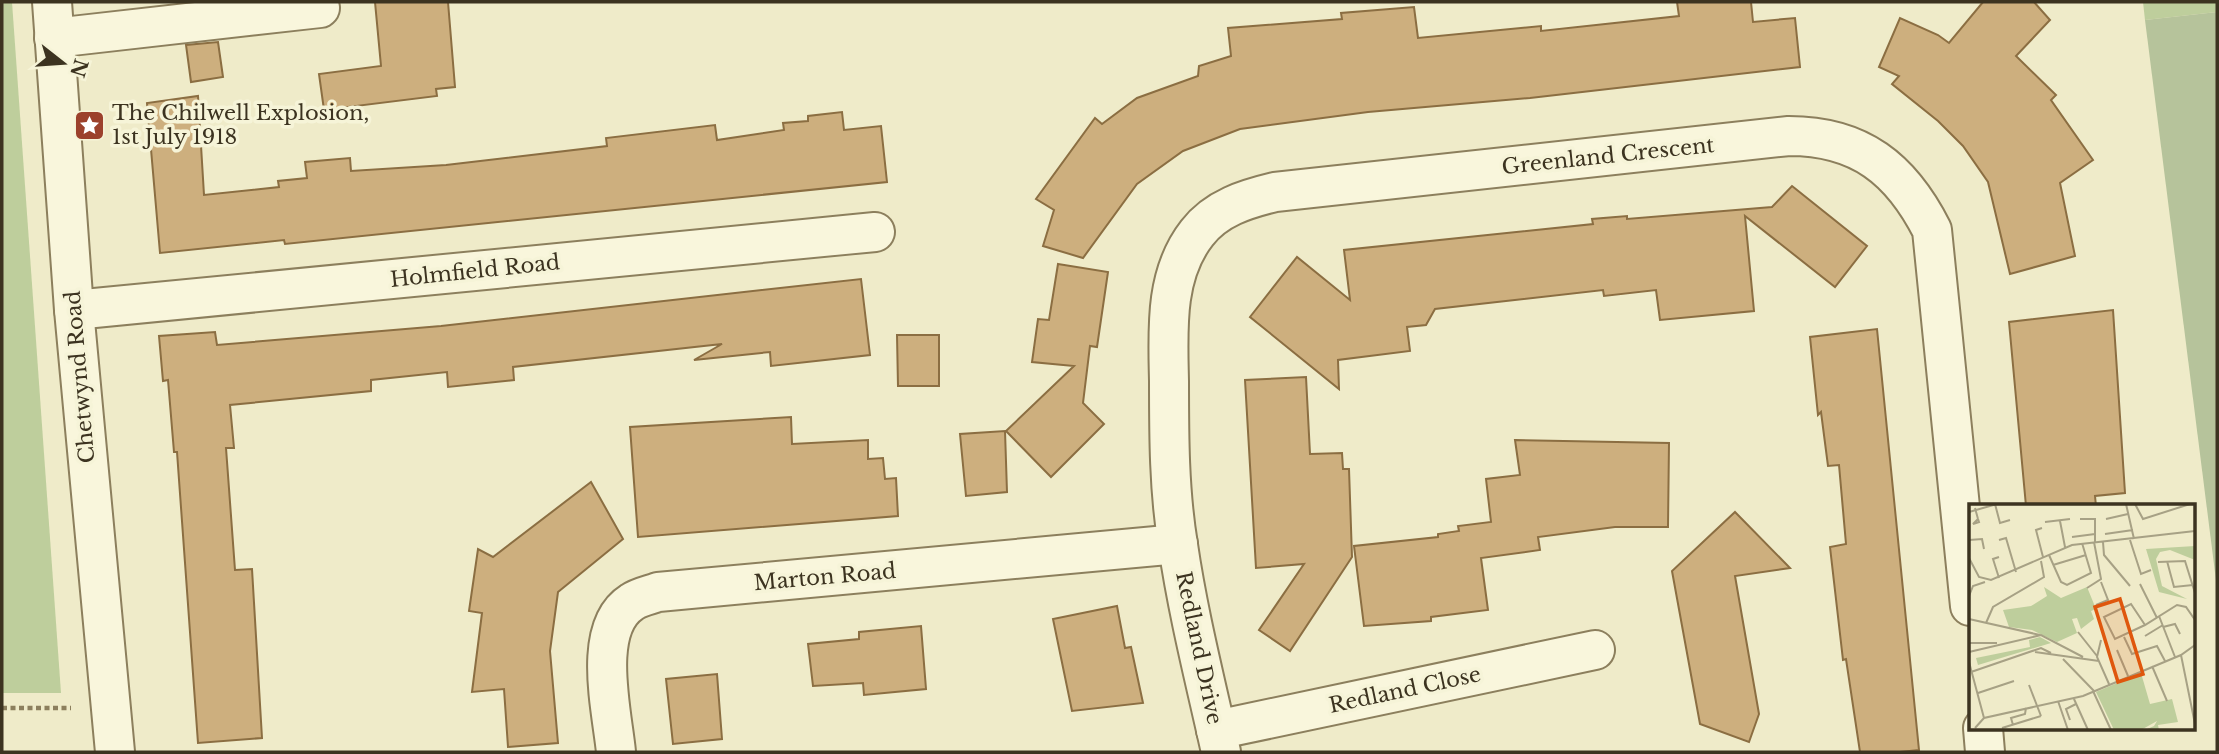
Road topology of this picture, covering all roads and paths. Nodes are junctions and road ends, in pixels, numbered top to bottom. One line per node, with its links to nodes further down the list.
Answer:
1 (320, 8): 2 (street)
2 (53, 20): 4 (street, Chetwynd Road)
3 (875, 232): 4 (street, Holmfield Road)
4 (74, 310): 9 (street, Chetwynd Road)
5 (1178, 544): 6 (street, Greenland Crescent); 11 (street, Redland Drive); 13 (street, Marton Road)
6 (1969, 596)
7 (1595, 650): 11 (street, Redland Close)
8 (2, 708): 9 (path)
9 (111, 708): 12 (street, Chetwynd Road)
10 (1983, 730): 14 (street)
11 (1218, 741)
12 (115, 752)
13 (616, 752)
14 (1985, 752)

